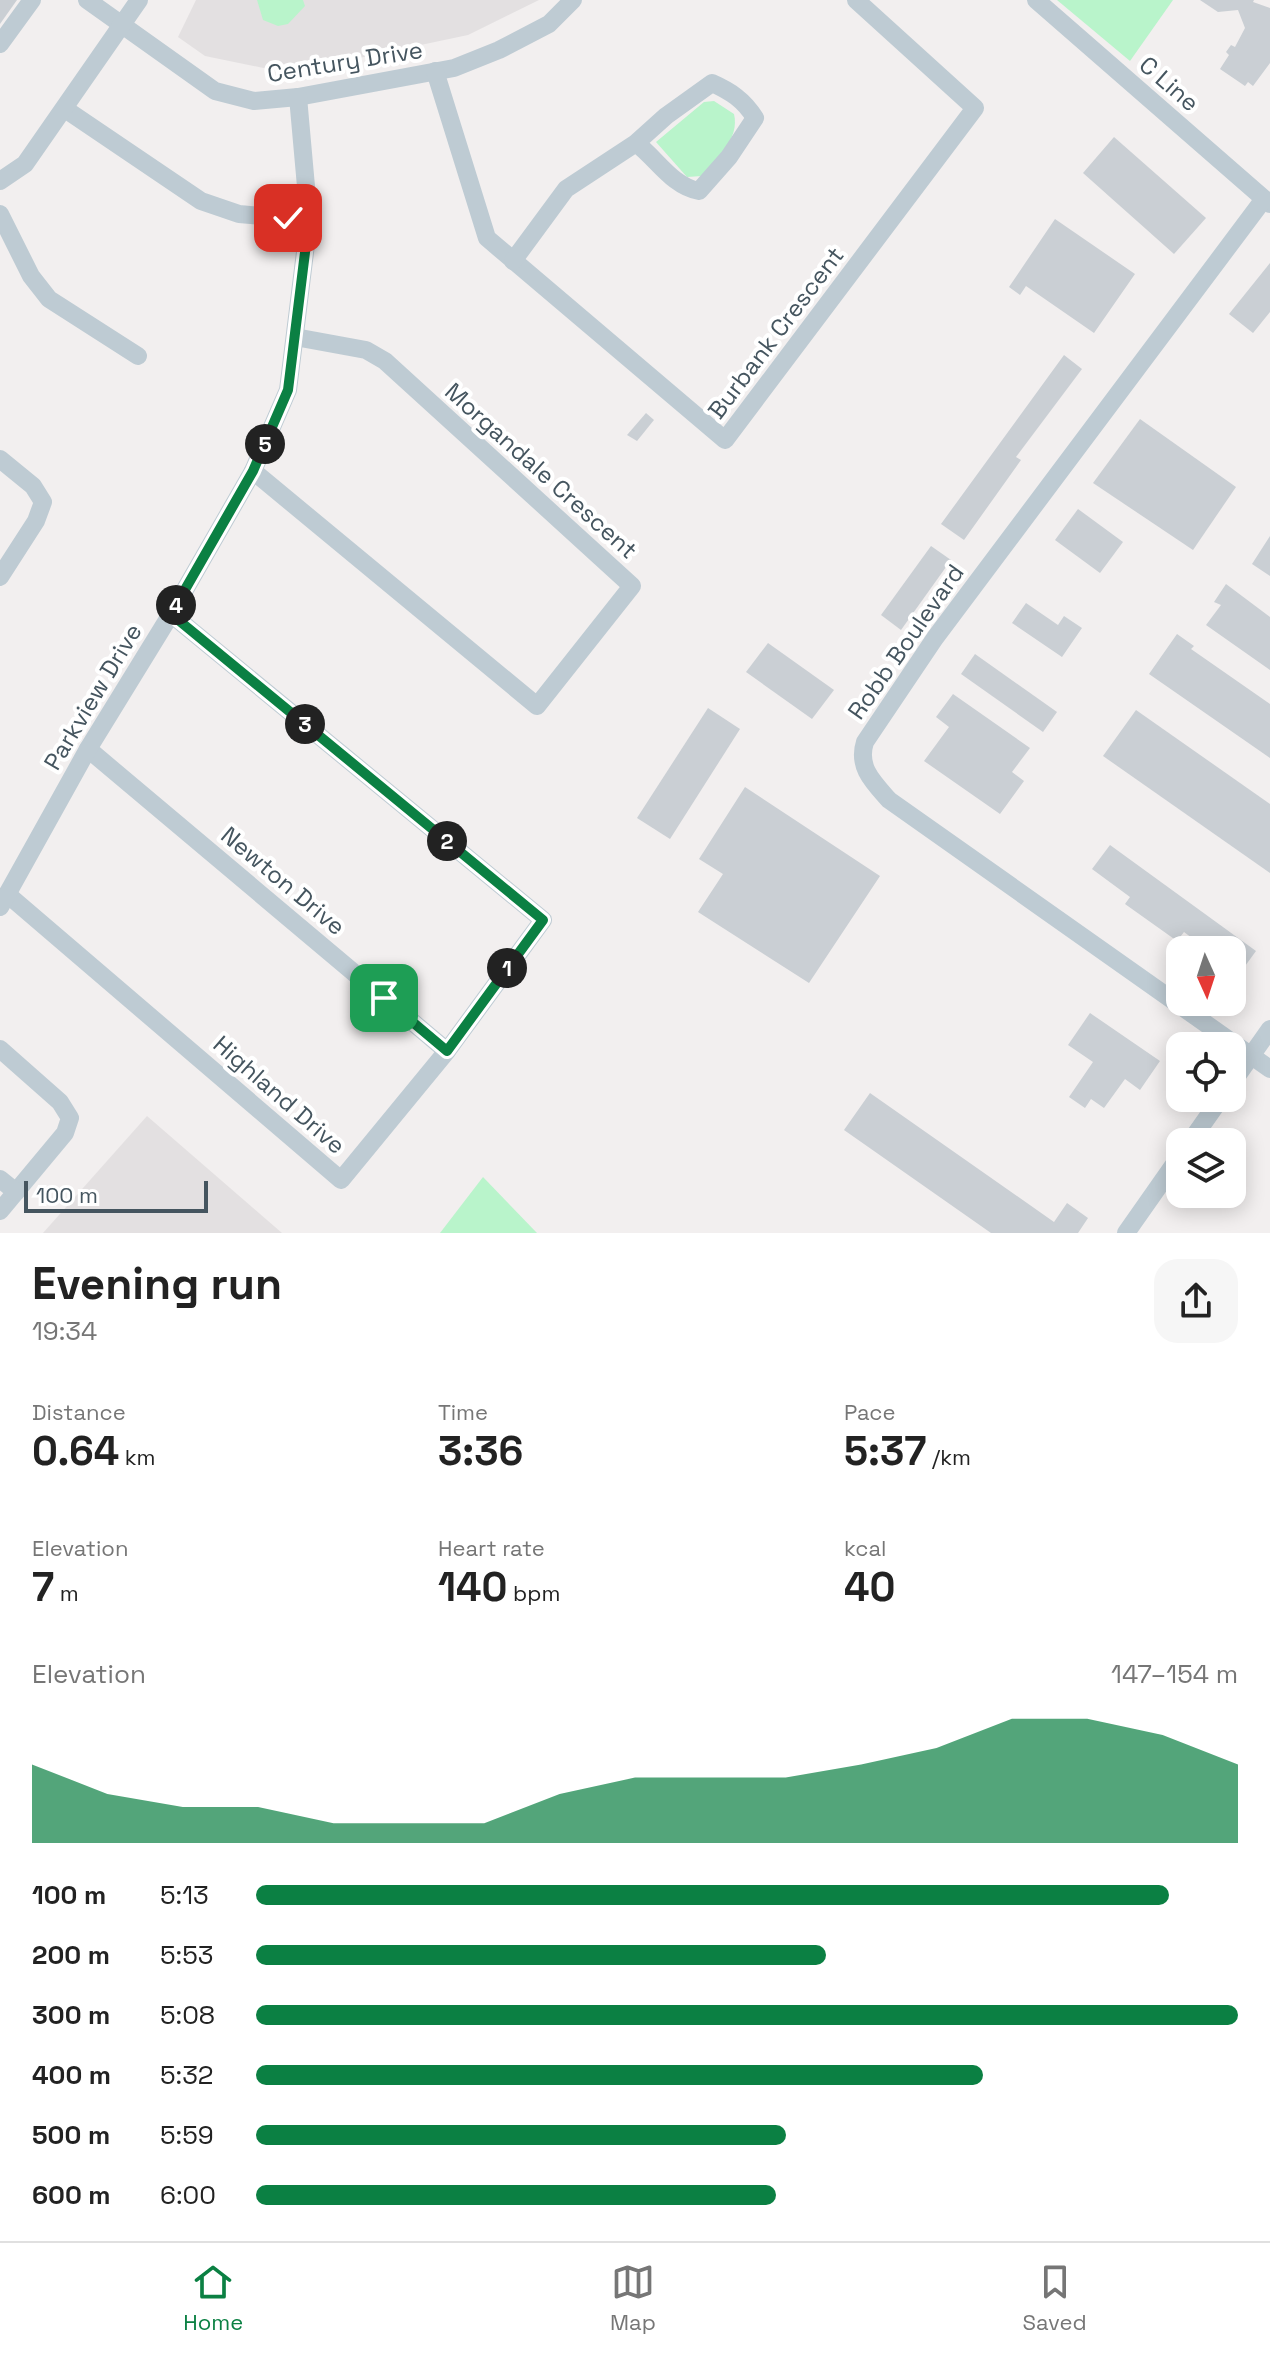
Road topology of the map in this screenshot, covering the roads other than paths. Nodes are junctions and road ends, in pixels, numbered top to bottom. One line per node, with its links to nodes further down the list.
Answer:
1 (32, 0): 8 (street)
2 (87, 0): 7 (street, Century Drive)
3 (139, 0): 7 (street)
4 (573, 0): 9 (street, Century Drive)
5 (856, 0): 17 (street, Burbank Crescent)
6 (1036, 0): 14 (street, C Line)
7 (122, 25): 10 (street, Century Drive); 11 (street)
8 (0, 44)
9 (435, 71): 10 (street, Century Drive); 17 (street, Burbank Crescent)
10 (298, 97): 16 (street, Parkview Drive)
11 (65, 109): 13 (street); 16 (street)
12 (636, 143): 12 (street); 17 (street)
13 (0, 181)
14 (1267, 201): 29 (street, Robb Boulevard)
15 (0, 214): 19 (street)
16 (309, 220): 18 (street, Parkview Drive)
17 (513, 261)
18 (295, 337): 21 (street, Parkview Drive); 21 (street, Morgandale Crescent)
19 (138, 356)
20 (0, 459): 22 (street)
21 (253, 471): 23 (street, Parkview Drive)
22 (0, 577)
23 (171, 614): 24 (street, Parkview Drive); 28 (street, Highland Drive)
24 (88, 749): 25 (street, Parkview Drive); 28 (street, Newton Drive)
25 (4, 900): 28 (street, Highland Drive)
26 (1270, 1029): 29 (street)
27 (0, 1049): 34 (street)
28 (447, 1051)
29 (1251, 1057): 30 (street); 31 (street, Robb Boulevard)
30 (1246, 1064)
31 (1270, 1069)
32 (1166, 1176): 36 (street)
33 (0, 1179): 34 (street)
34 (16, 1192): 35 (street)
35 (0, 1211)
36 (1126, 1233)

